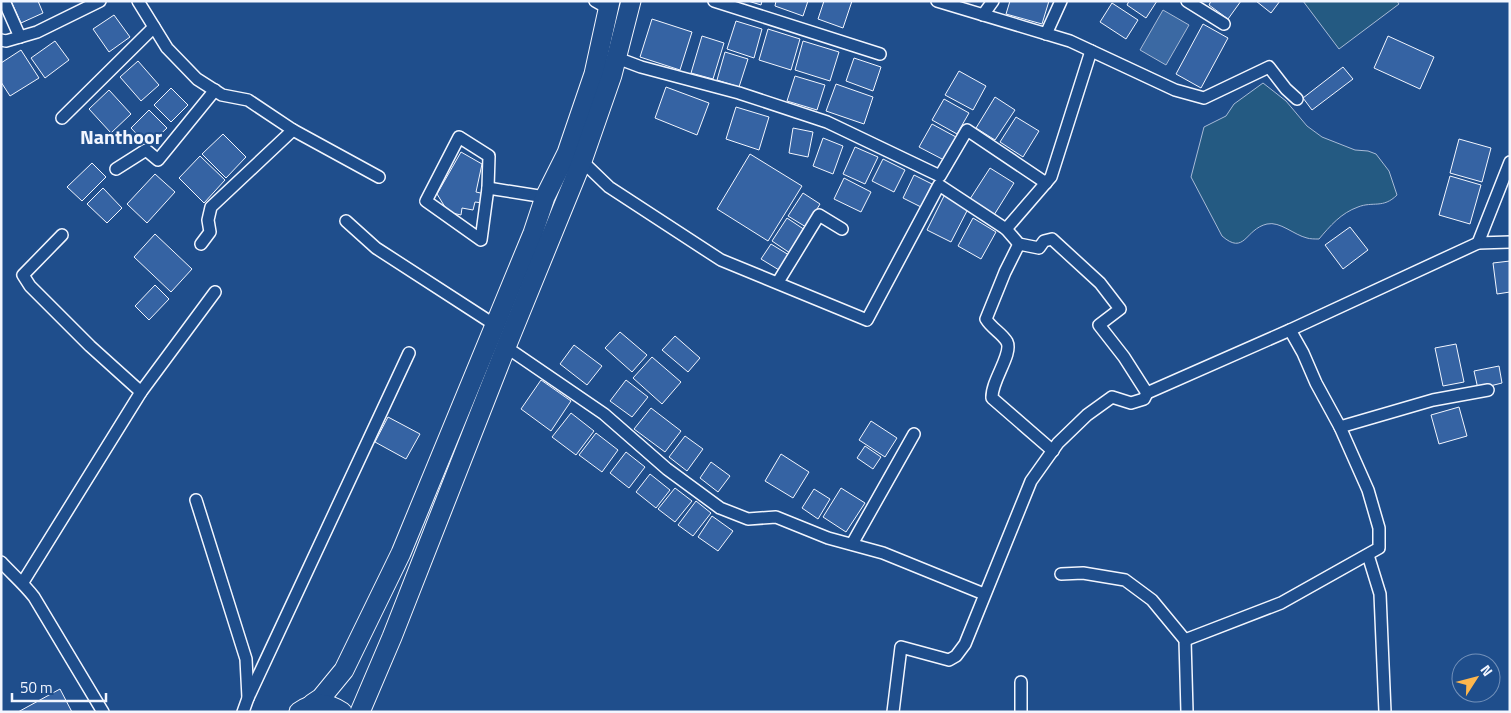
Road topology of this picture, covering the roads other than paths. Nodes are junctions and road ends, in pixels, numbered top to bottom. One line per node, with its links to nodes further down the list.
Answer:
1 (4, 1): 15 (street)
2 (138, 1): 13 (street)
3 (631, 1): 19 (highway)
4 (714, 1): 18 (street)
5 (937, 1): 11 (street)
6 (993, 1): 11 (street)
7 (1061, 1): 14 (street)
8 (1187, 1): 12 (street)
9 (93, 3): 15 (street)
10 (604, 4): 30 (highway)
11 (983, 15): 14 (street)
12 (1224, 24)
13 (154, 27): 20 (street); 22 (street)
14 (1046, 34): 17 (street)
15 (20, 37): 16 (street)
16 (1, 40)
17 (1091, 51): 21 (street); 28 (street)
18 (880, 54)
19 (617, 58): 24 (highway); 28 (street)
20 (215, 90): 23 (street); 26 (street)
21 (1297, 99)
22 (62, 118)
23 (292, 130): 27 (street); 37 (street)
24 (582, 161): 39 (street); 43 (highway)
25 (1510, 162): 36 (street)
26 (116, 169)
27 (379, 177)
28 (1046, 183): 32 (street)
29 (488, 188): 29 (street); 30 (street)
30 (545, 197): 41 (highway)
31 (346, 221): 41 (street)
32 (1006, 228): 38 (street); 39 (street)
33 (842, 229): 39 (street)
34 (62, 235): 46 (street)
35 (1510, 242): 36 (street)
36 (1478, 243): 42 (street)
37 (201, 244)
38 (1018, 244): 47 (street); 50 (street)
39 (778, 282)
40 (216, 292): 46 (street)
41 (495, 325): 61 (highway)
42 (1290, 330): 47 (street); 48 (street)
43 (506, 348): 52 (street); 65 (highway)
44 (409, 353): 60 (street)
45 (1488, 390): 48 (street)
46 (141, 392): 56 (street)
47 (1147, 393): 50 (street)
48 (1340, 427): 53 (street)
49 (914, 434): 52 (street)
50 (1053, 451): 57 (street)
51 (196, 500): 60 (street)
52 (852, 544): 57 (street)
53 (1368, 555): 58 (street); 69 (street)
54 (1, 562): 56 (street)
55 (1061, 574): 58 (street)
56 (23, 582): 62 (street)
57 (984, 594): 66 (street)
58 (1185, 640): 68 (street)
59 (1022, 682): 67 (street)
60 (248, 698): 63 (street)
61 (306, 708): 64 (highway)
62 (103, 712)
63 (243, 712)
64 (342, 712)
65 (360, 712)
66 (893, 712)
67 (1021, 712)
68 (1187, 712)
69 (1385, 712)

